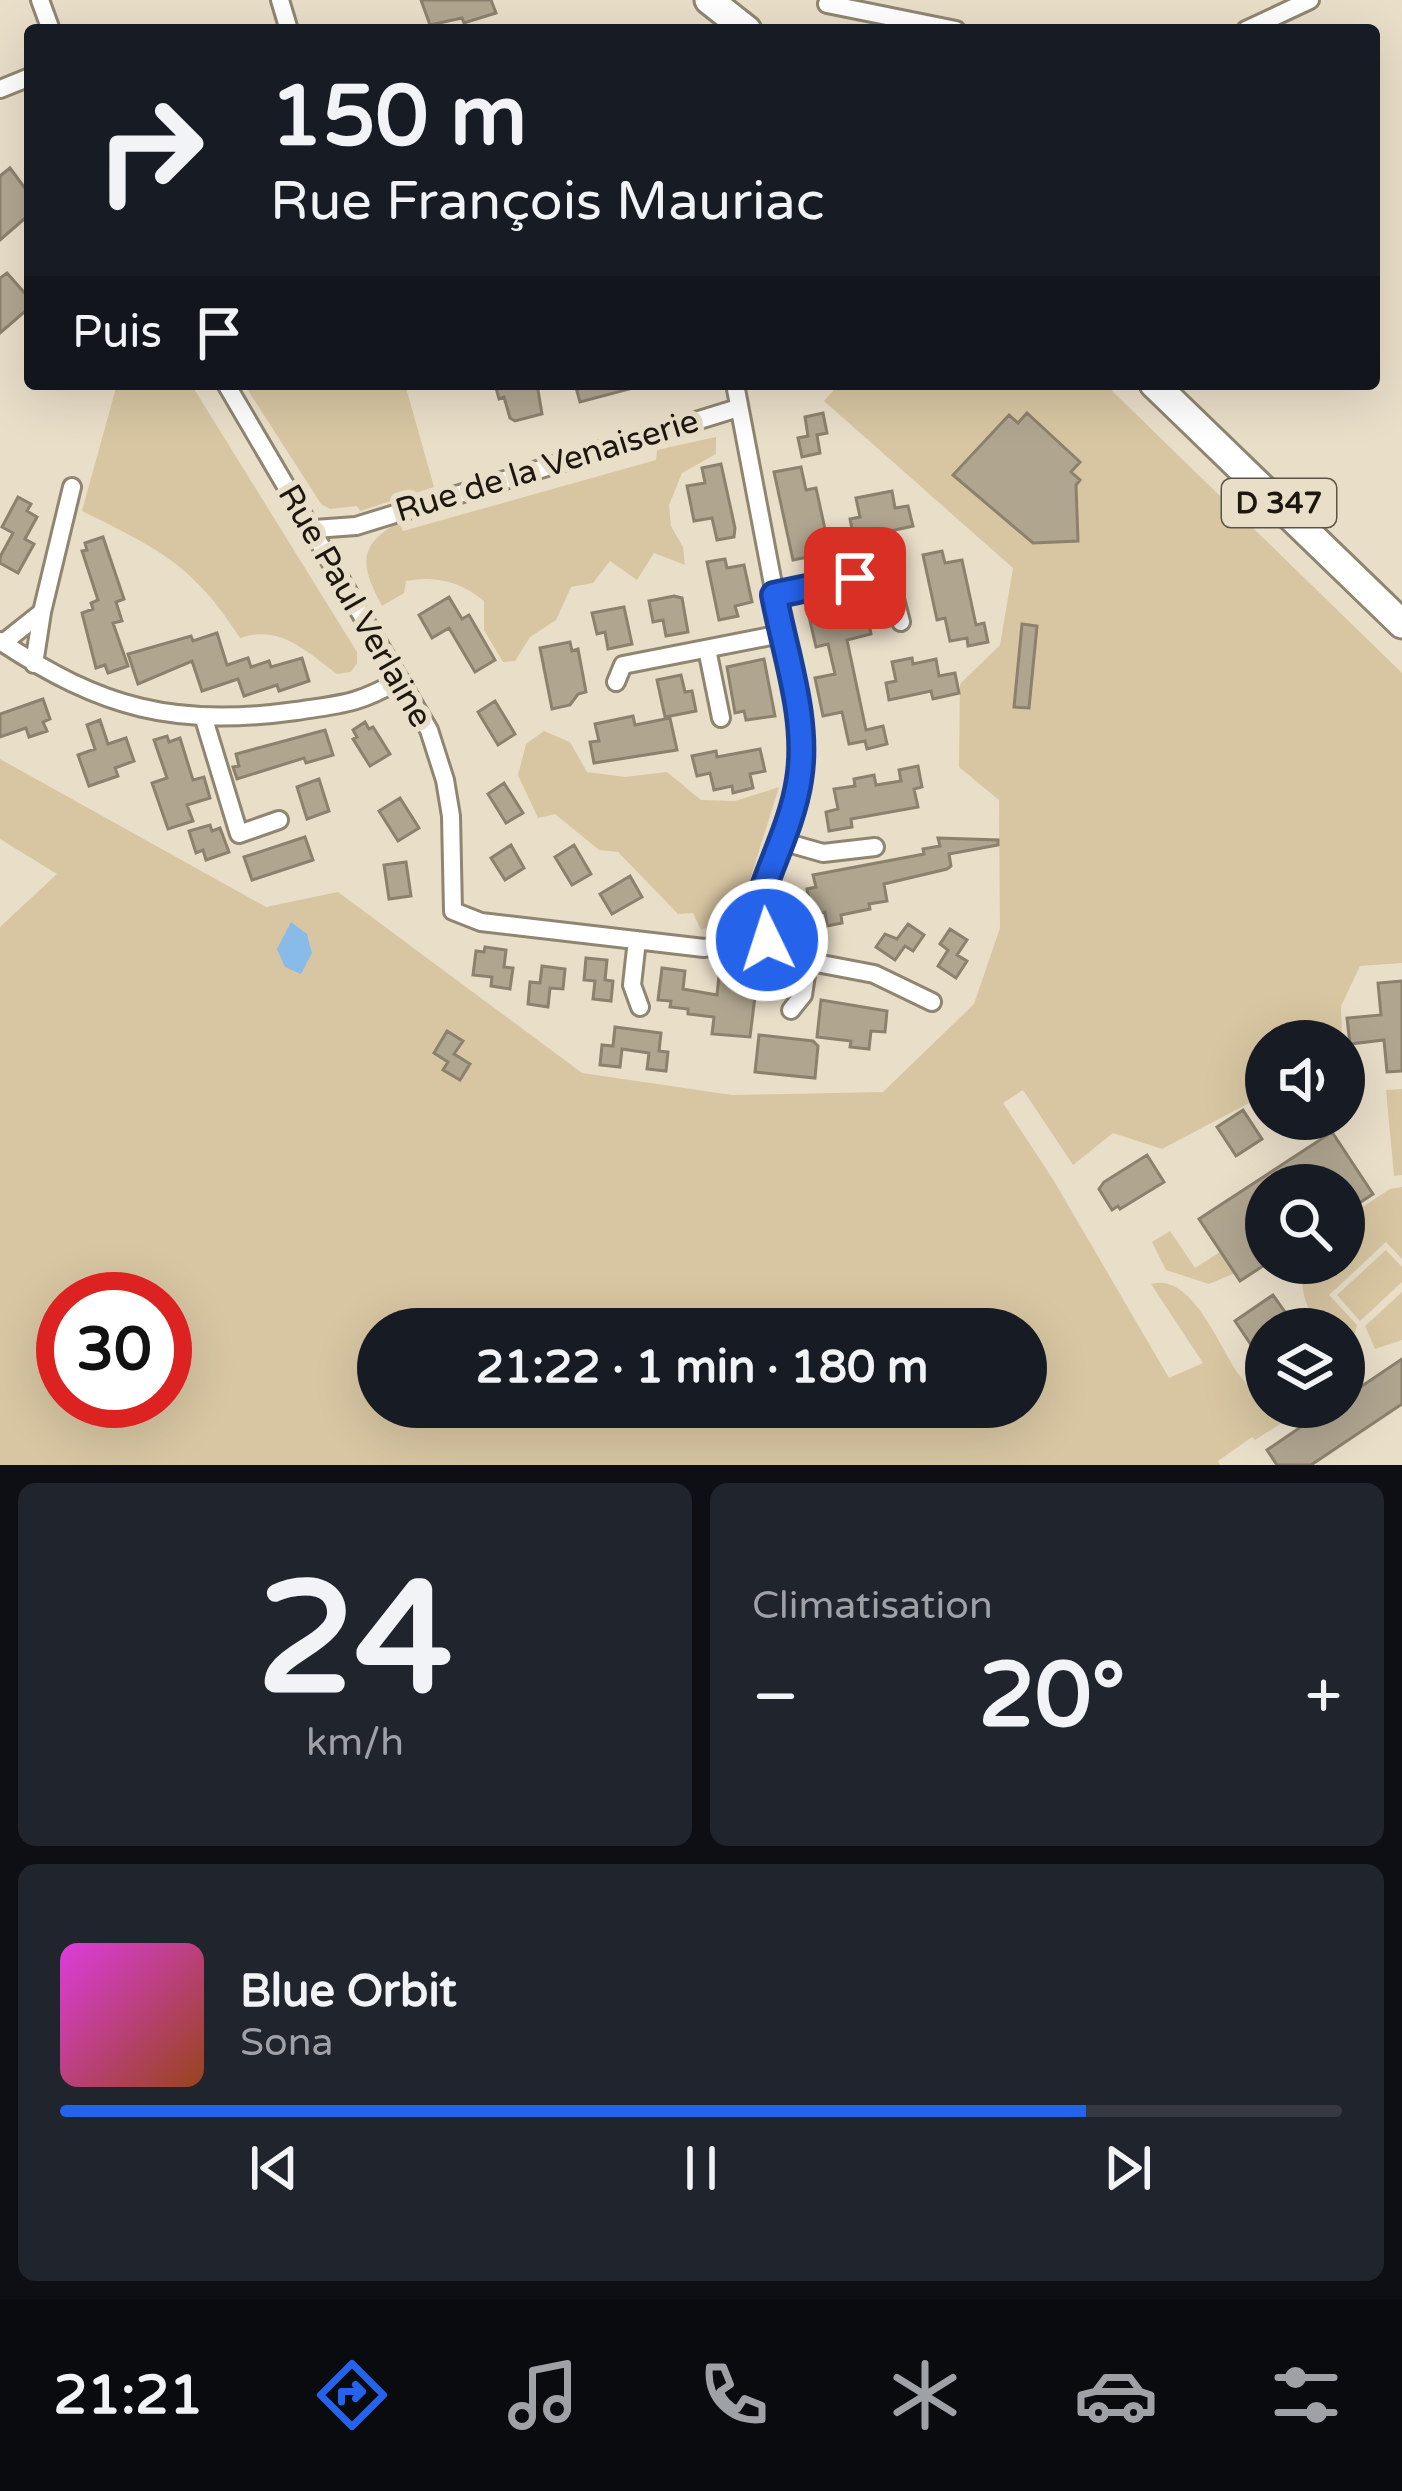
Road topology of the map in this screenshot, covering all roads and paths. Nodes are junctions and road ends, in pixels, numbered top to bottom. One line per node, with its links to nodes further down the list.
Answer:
1 (1310, 0): 7 (street)
2 (719, 1): 4 (main road); 5 (main road)
3 (827, 4): 6 (street)
4 (741, 24)
5 (760, 24)
6 (926, 24)
7 (1259, 24)
8 (230, 390): 14 (street, Rue Paul Verlaine)
9 (736, 390): 11 (street)
10 (1160, 390): 19 (main road, D 347)
11 (738, 408): 13 (street, Rue de la Venaiserie); 16 (street)
12 (72, 487): 17 (street)
13 (356, 526): 14 (street, Rue de la Venaiserie); 15 (street, Rue de la Venaiserie)
14 (314, 529): 15 (street, Rue Paul Verlaine)
15 (331, 559): 24 (street, Rue Paul Verlaine)
16 (774, 595): 18 (street); 20 (street)
17 (42, 612): 21 (street); 23 (street)
18 (901, 622)
19 (1402, 623)
20 (781, 634): 22 (street); 29 (street)
21 (1, 642): 23 (street)
22 (707, 649): 25 (street); 26 (street)
23 (34, 664): 27 (street)
24 (400, 680): 27 (street); 32 (street, Rue Paul Verlaine)
25 (616, 682)
26 (721, 718)
27 (204, 719): 28 (street)
28 (279, 820)
29 (781, 842): 30 (street); 31 (street)
30 (875, 847)
31 (754, 926): 33 (street); 34 (street)
32 (637, 940): 33 (street); 37 (street)
33 (740, 943): 34 (street)
34 (766, 944): 35 (street)
35 (808, 962): 36 (street); 38 (street)
36 (932, 1002)
37 (640, 1007)
38 (791, 1010)

